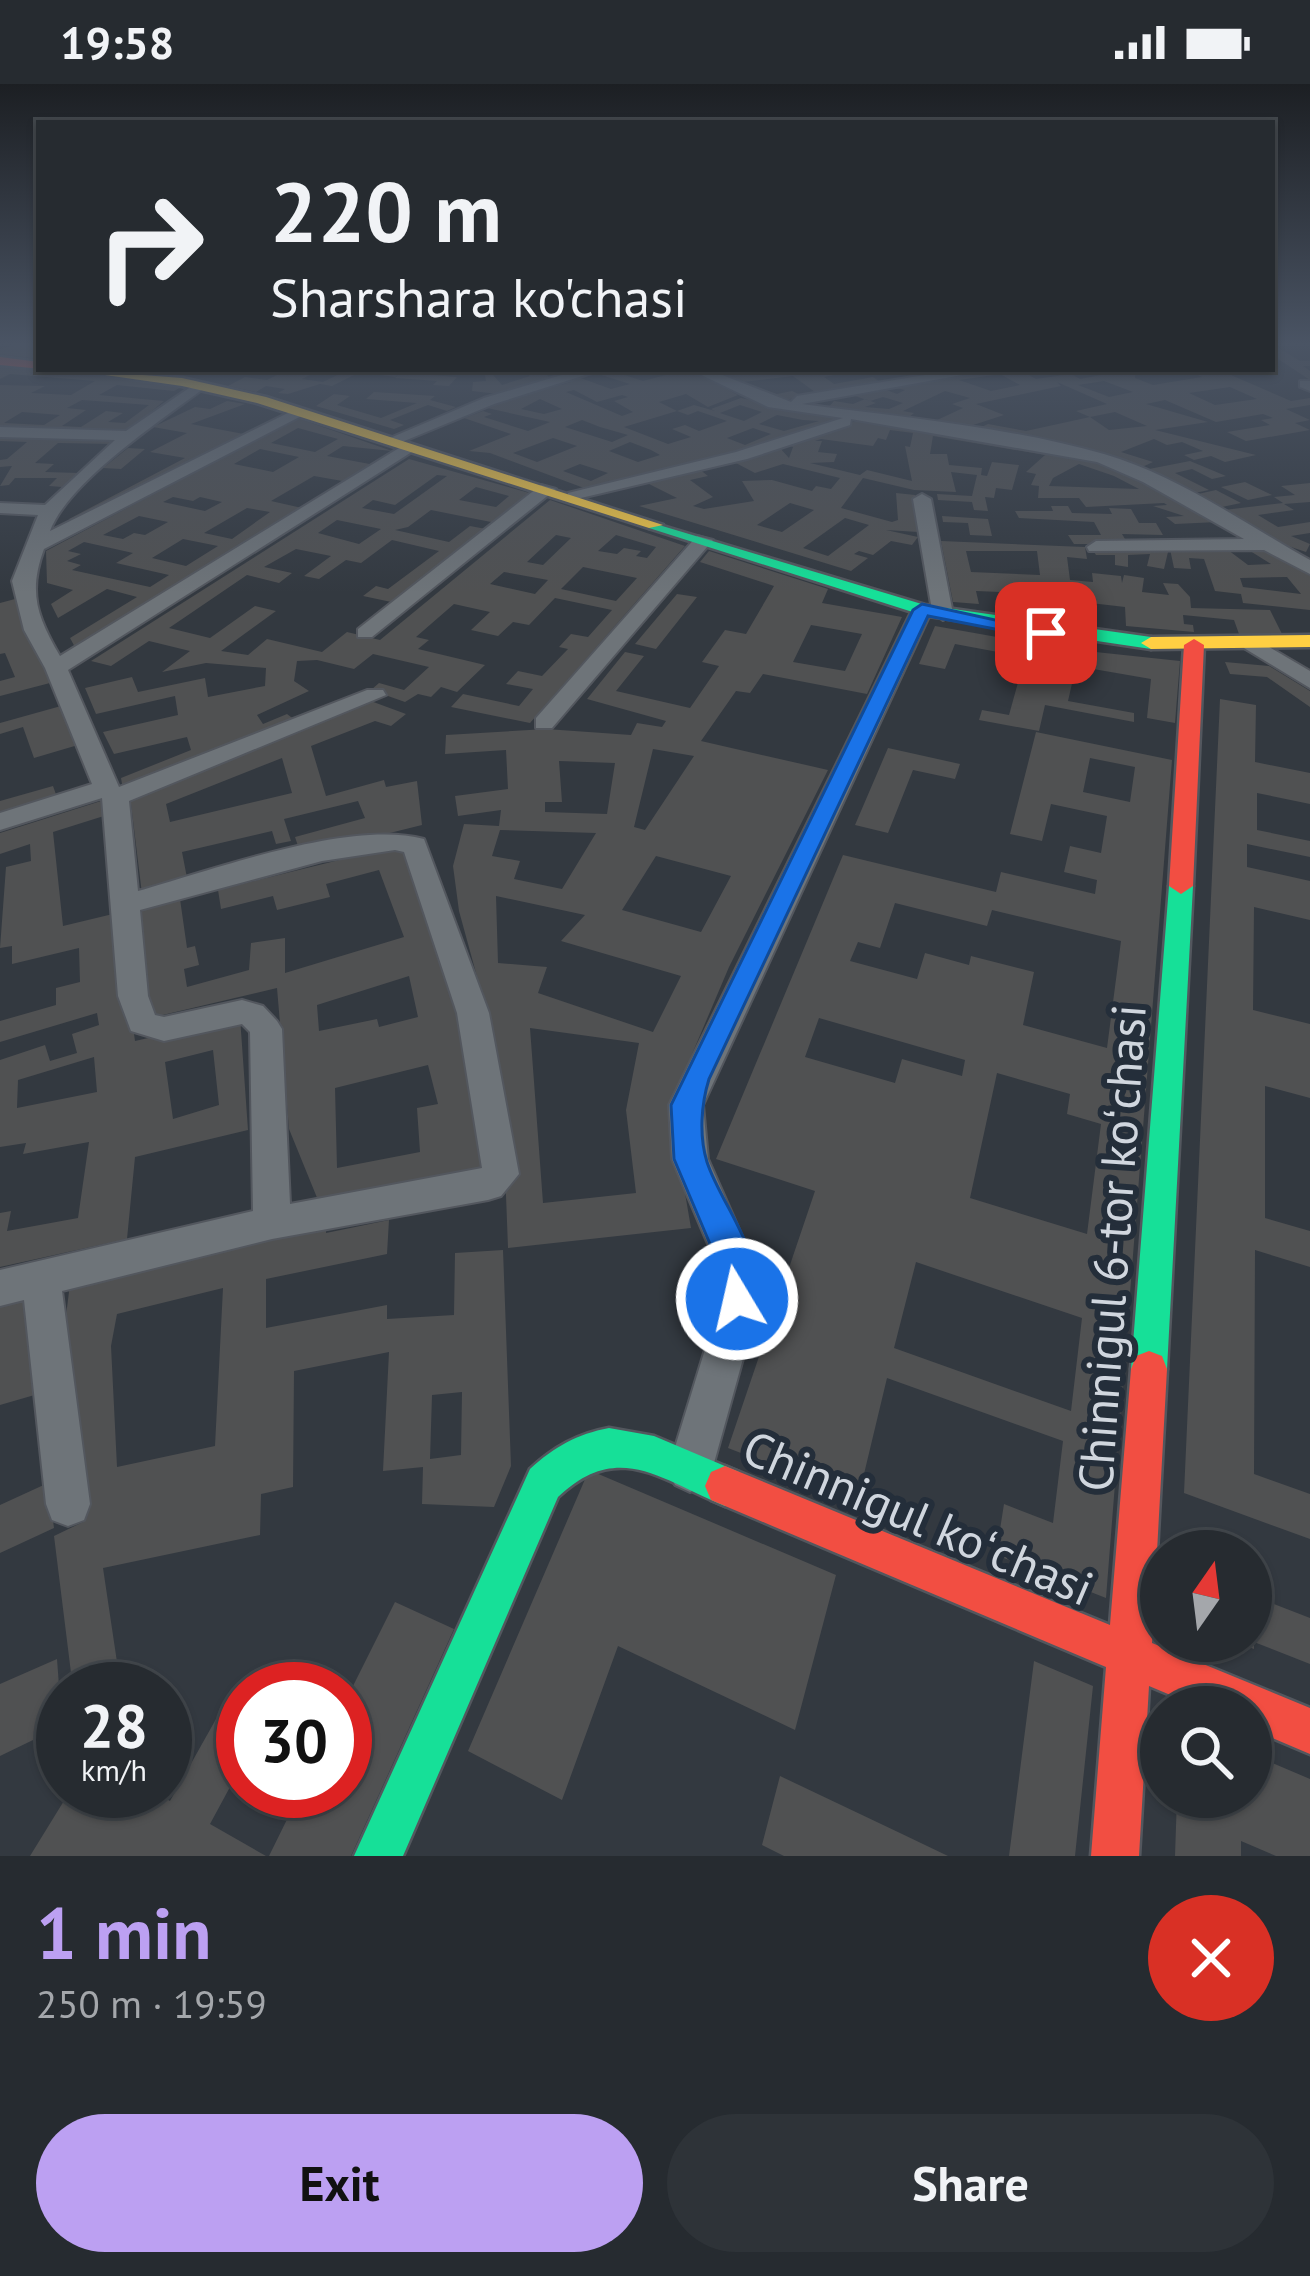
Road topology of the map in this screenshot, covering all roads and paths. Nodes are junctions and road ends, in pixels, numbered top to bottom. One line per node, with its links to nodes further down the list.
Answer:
1 (142, 427): 8 (street)
2 (272, 427): 16 (street)
3 (347, 427): 9 (street)
4 (436, 427): 9 (street)
5 (832, 427): 10 (street)
6 (929, 427): 15 (street)
7 (0, 432): 8 (street)
8 (129, 436): 13 (street)
9 (401, 444): 10 (street); 25 (street)
10 (560, 493): 14 (street); 21 (street)
11 (922, 500): 20 (street)
12 (0, 508): 13 (street)
13 (49, 510): 16 (street)
14 (704, 540): 20 (street); 28 (street)
15 (1270, 544): 17 (street); 18 (street)
16 (35, 546): 19 (street)
17 (1096, 548)
18 (1305, 562)
19 (11, 583): 25 (street)
20 (933, 612): 24 (street); 35 (street)
21 (365, 633)
22 (1310, 641): 23 (street)
23 (1252, 644): 24 (street); 26 (street)
24 (1193, 645): 37 (street, Chinnigul 6-tor koʻchasi)
25 (56, 668): 29 (street)
26 (1310, 681)
27 (375, 695): 29 (street)
28 (544, 723)
29 (111, 792): 30 (street); 31 (street)
30 (0, 822)
31 (126, 904): 32 (street); 32 (street)
32 (272, 1222): 33 (street)
33 (41, 1279): 34 (street); 36 (street)
34 (0, 1288)
35 (690, 1470): 37 (street, Chinnigul koʻchasi); 39 (street, Chinnigul koʻchasi)
36 (68, 1504)
37 (1130, 1658): 38 (street, Chinnigul koʻchasi); 40 (street, Chinnigul 6-tor koʻchasi)
38 (1310, 1730)
39 (379, 1856)
40 (1115, 1856)

